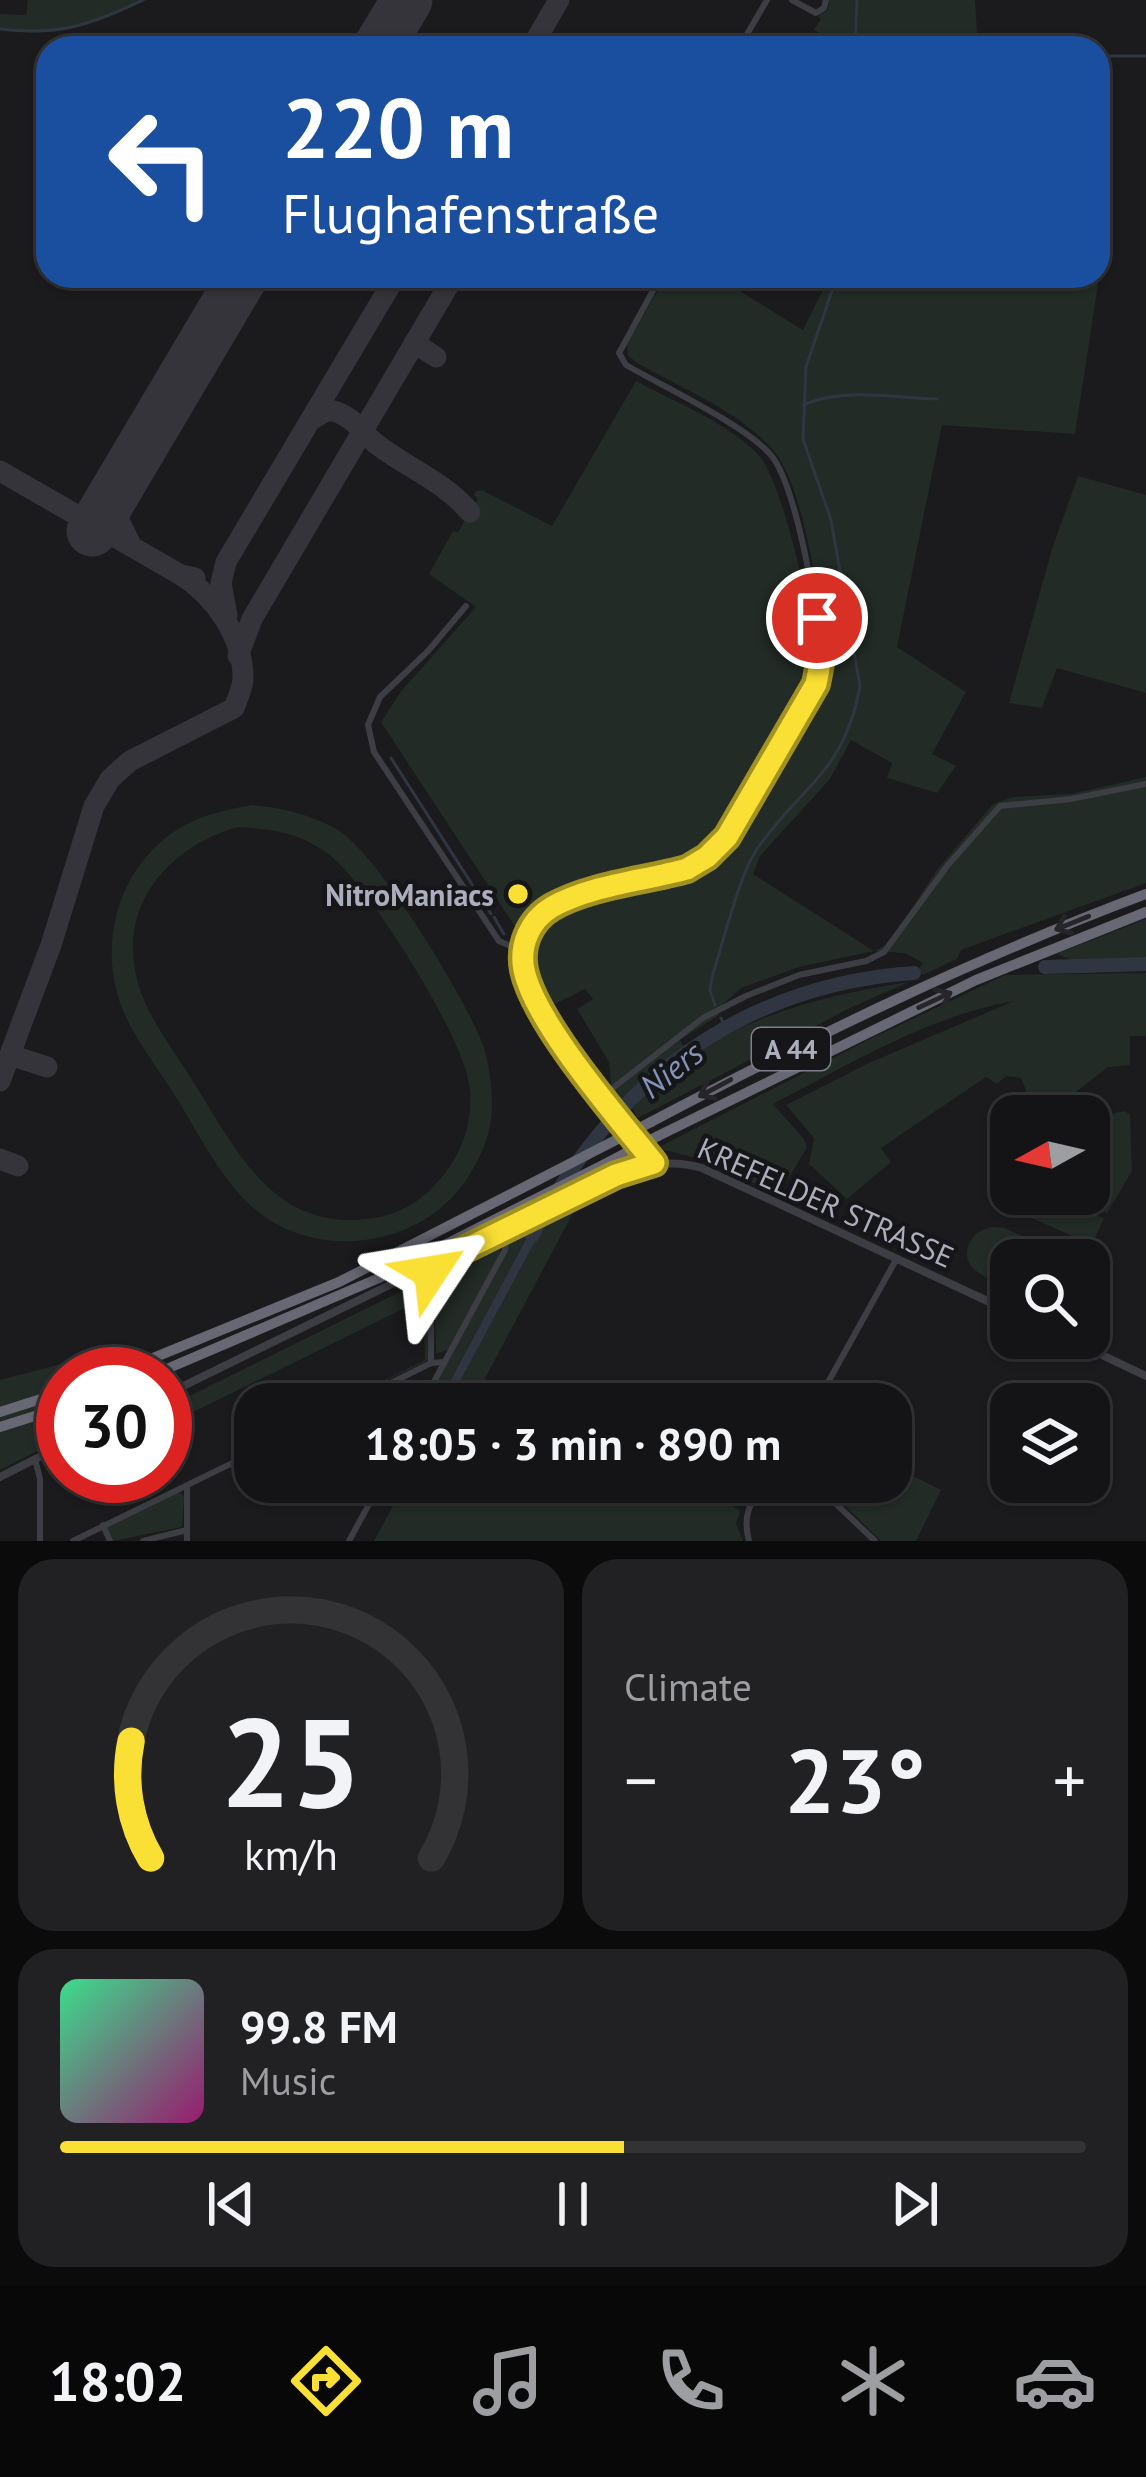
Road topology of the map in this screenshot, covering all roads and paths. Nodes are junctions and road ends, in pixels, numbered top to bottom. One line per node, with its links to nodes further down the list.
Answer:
1 (767, 0): 4 (street)
2 (792, 0): 3 (street)
3 (826, 0)
4 (746, 36)
5 (654, 288): 10 (street)
6 (466, 606): 10 (street)
7 (1146, 784): 11 (street)
8 (1146, 894): 17 (highway, A 44, one-way to 17, bridge)
9 (1146, 912): 18 (highway, A 44, one-way to 9, bridge)
10 (522, 951): 11 (street)
11 (603, 1102): 12 (street)
12 (654, 1163): 13 (street, KREFELDER STRASSE); 14 (street, KREFELDER STRASSE)
13 (508, 1227): 15 (street, KREFELDER STRASSE); 20 (street)
14 (897, 1258): 16 (street, KREFELDER STRASSE); 26 (street)
15 (431, 1266): 21 (street); 23 (street, KREFELDER STRASSE)
16 (990, 1302)
17 (180, 1347)
18 (192, 1358)
19 (1110, 1359): 22 (street)
20 (444, 1362): 21 (street); 25 (street)
21 (431, 1363): 24 (street)
22 (1146, 1376)
23 (192, 1382)
24 (391, 1383)
25 (433, 1383)
26 (828, 1383)
27 (36, 1401): 28 (highway)
28 (0, 1412)
29 (36, 1416): 30 (highway)
30 (0, 1427)
31 (35, 1459): 33 (street); 42 (street)
32 (234, 1462): 34 (street)
33 (0, 1477)
34 (192, 1483)
35 (150, 1503): 40 (street)
36 (187, 1503): 41 (street)
37 (370, 1503): 47 (street)
38 (750, 1503): 48 (street)
39 (835, 1503): 49 (street)
40 (103, 1525): 43 (street); 44 (street)
41 (187, 1530): 45 (street); 46 (street)
42 (40, 1541)
43 (73, 1541)
44 (110, 1541)
45 (142, 1541)
46 (187, 1541)
47 (350, 1541)
48 (749, 1541)
49 (875, 1541)

